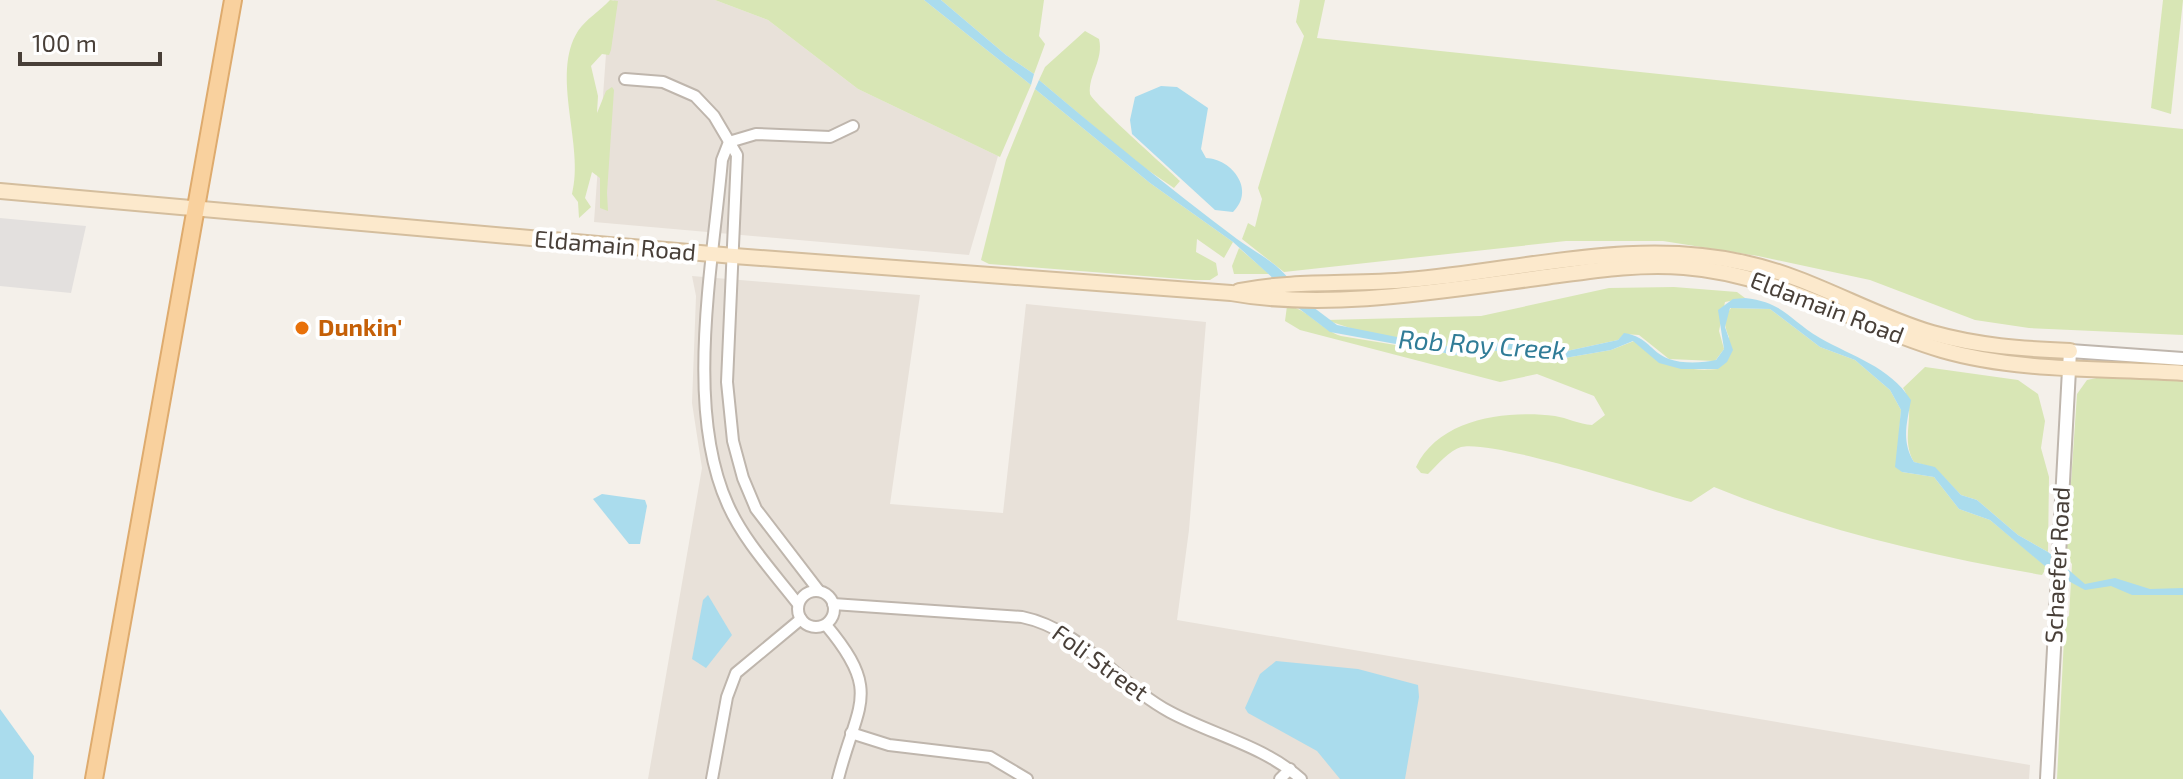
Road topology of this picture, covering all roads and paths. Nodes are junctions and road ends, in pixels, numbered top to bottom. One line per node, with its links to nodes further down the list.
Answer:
1 (233, 0): 6 (main road)
2 (625, 79): 4 (street)
3 (853, 126): 4 (street)
4 (729, 142): 7 (street); 8 (street)
5 (0, 191): 6 (main road, Eldamain Road)
6 (197, 210): 7 (main road, Eldamain Road); 19 (main road)
7 (714, 254): 8 (main road, Eldamain Road); 13 (street)
8 (734, 256): 9 (main road, Eldamain Road); 12 (street)
9 (2069, 359): 10 (street, Eldamain Road); 11 (main road, Eldamain Road); 25 (street, Schaefer Road)
10 (2183, 359)
11 (2183, 373)
12 (819, 591): 13 (street); 14 (street)
13 (798, 604): 15 (street)
14 (833, 604): 16 (street); 18 (street, Foli Street)
15 (801, 619): 16 (street); 20 (street)
16 (826, 625): 17 (street)
17 (851, 733): 21 (street); 22 (street)
18 (1290, 769): 23 (street); 24 (street, Foli Street)
19 (94, 779)
20 (712, 779)
21 (838, 779)
22 (1027, 779)
23 (1280, 779)
24 (1301, 779)
25 (2047, 779)

